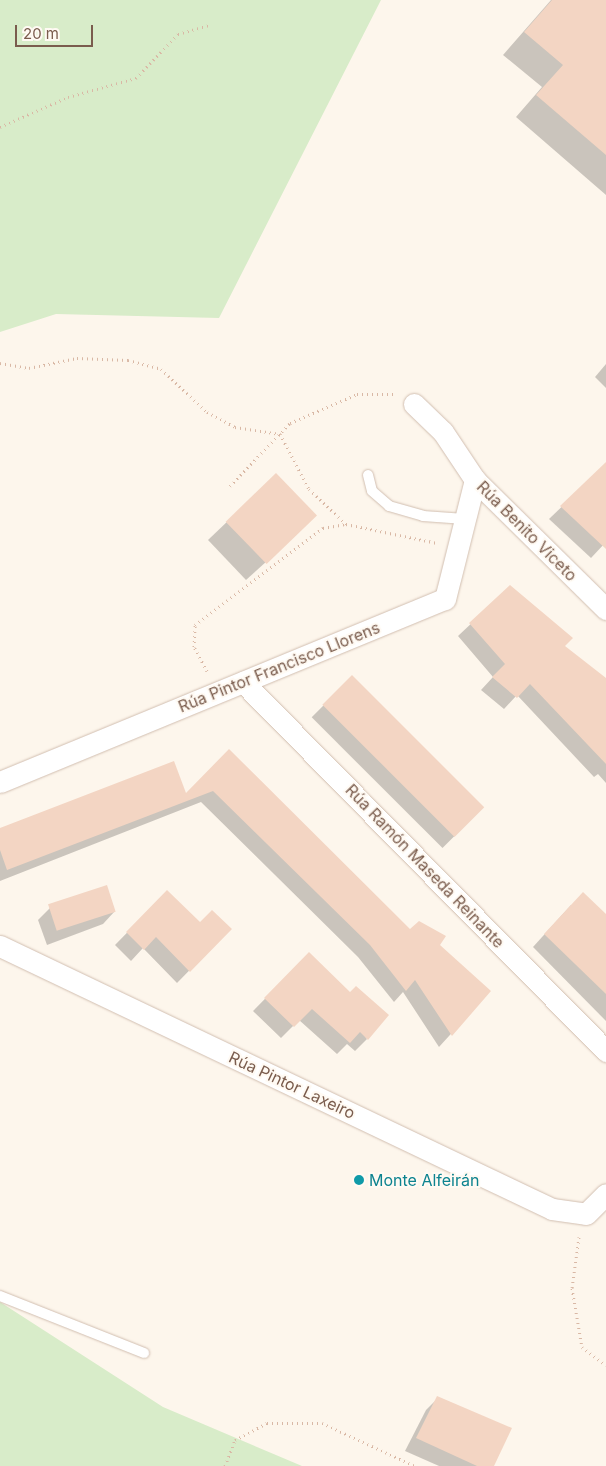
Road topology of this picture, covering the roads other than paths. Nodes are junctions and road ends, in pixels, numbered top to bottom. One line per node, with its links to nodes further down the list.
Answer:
1 (414, 404): 3 (street, Rúa Benito Viceto)
2 (368, 475): 4 (lane)
3 (475, 480): 4 (street, Rúa Pintor Francisco Llorens); 5 (street, Rúa Benito Viceto)
4 (465, 519): 6 (street, Rúa Pintor Francisco Llorens)
5 (606, 609)
6 (244, 682): 7 (street, Rúa Pintor Francisco Llorens); 9 (street, Rúa Ramón Maseda Reinante)
7 (0, 782)
8 (0, 946): 10 (street, Rúa Pintor Laxeiro)
9 (606, 1051)
10 (606, 1194)
11 (0, 1296): 12 (lane)
12 (144, 1353)

